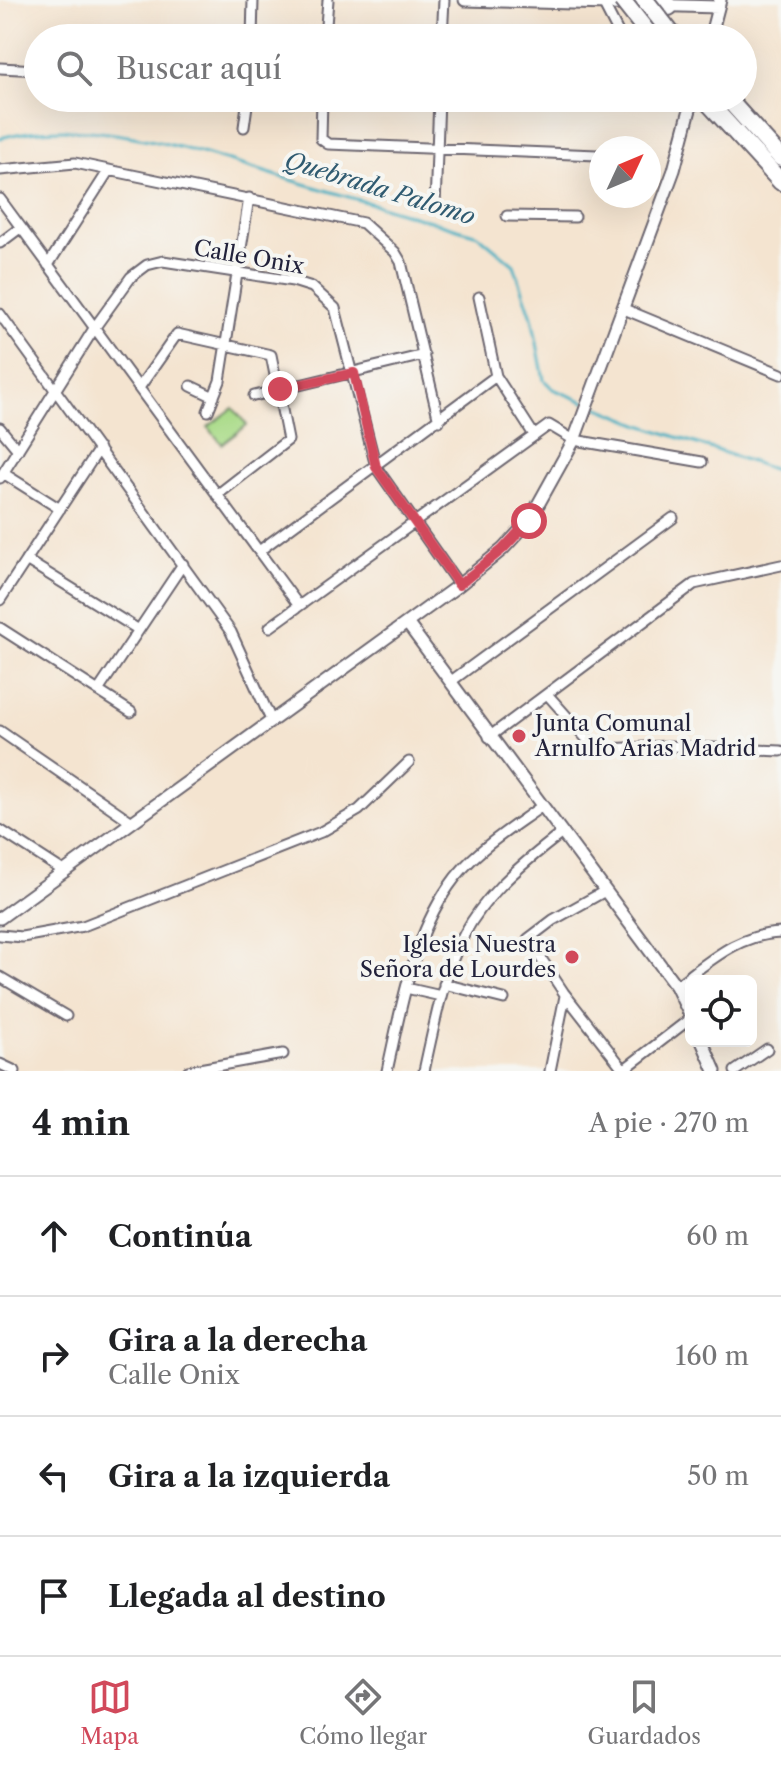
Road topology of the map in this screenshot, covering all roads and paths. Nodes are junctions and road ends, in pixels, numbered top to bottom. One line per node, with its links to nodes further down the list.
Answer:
1 (253, 0): 10 (street)
2 (328, 0): 11 (street)
3 (444, 0): 12 (street)
4 (465, 0): 9 (street)
5 (622, 0): 14 (highway, bridge)
6 (645, 0): 15 (highway, bridge)
7 (666, 4): 8 (street); 9 (street)
8 (719, 4): 16 (street)
9 (604, 5): 13 (street)
10 (252, 24)
11 (326, 24)
12 (443, 24)
13 (614, 24)
14 (641, 24)
15 (664, 24)
16 (714, 24)
17 (0, 68): 18 (street)
18 (24, 69)
19 (246, 112): 25 (street)
20 (323, 112): 27 (street)
21 (439, 112): 27 (street)
22 (689, 112): 43 (street)
23 (722, 112): 26 (highway)
24 (734, 112): 26 (highway)
25 (244, 127)
26 (743, 128): 29 (highway); 32 (highway)
27 (438, 149): 28 (street); 35 (street)
28 (589, 155)
29 (781, 158)
30 (0, 170): 31 (street)
31 (109, 170): 33 (street); 40 (street)
32 (781, 182)
33 (249, 198): 41 (street); 47 (street)
34 (0, 199): 38 (street)
35 (435, 207)
36 (507, 216): 37 (street)
37 (575, 217)
38 (20, 228): 39 (street); 40 (street)
39 (0, 243)
40 (48, 265): 45 (street)
41 (237, 272): 45 (street, Calle Onix); 46 (street); 48 (street, Calle Onix)
42 (479, 297): 50 (street)
43 (624, 309): 49 (street); 61 (street)
44 (0, 314): 53 (street)
45 (95, 327): 52 (street); 53 (street, Calle Onix)
46 (226, 343): 52 (street); 54 (street); 56 (street)
47 (424, 355): 48 (street); 58 (street)
48 (354, 373): 54 (street); 65 (street, Calle Onix)
49 (781, 374)
50 (496, 376): 58 (street); 60 (street)
51 (191, 386): 56 (street)
52 (139, 388): 67 (street)
53 (56, 389): 62 (street); 63 (street, Calle Onix)
54 (280, 389): 55 (street); 67 (street)
55 (254, 396)
56 (214, 397): 57 (street)
57 (208, 411)
58 (439, 421): 65 (street)
59 (0, 428): 63 (street)
60 (534, 435): 61 (street); 70 (street)
61 (574, 440): 64 (street); 75 (street)
62 (99, 449): 68 (street); 73 (street)
63 (18, 450): 66 (street, Calle Onix)
64 (702, 462)
65 (376, 467): 70 (street, Calle Onix); 71 (street)
66 (2, 475): 68 (street)
67 (217, 495): 71 (street)
68 (60, 509): 72 (street)
69 (673, 518): 82 (street)
70 (414, 524): 75 (street, Calle Onix); 77 (street)
71 (259, 551): 77 (street)
72 (26, 560): 76 (street); 81 (street)
73 (183, 564): 81 (street); 86 (street)
74 (781, 565): 84 (street)
75 (459, 585): 78 (street)
76 (0, 600)
77 (299, 606): 79 (street)
78 (407, 623): 82 (street); 86 (street)
79 (270, 627)
80 (0, 628): 83 (street)
81 (139, 630): 83 (street)
82 (450, 682): 88 (street)
83 (98, 691): 85 (street)
84 (547, 694): 88 (street); 89 (street)
85 (131, 712)
86 (271, 720): 92 (street)
87 (0, 731): 92 (street)
88 (489, 737): 91 (street)
89 (781, 751)
90 (409, 762): 99 (street)
91 (542, 806): 94 (street); 103 (street)
92 (132, 822): 95 (street)
93 (0, 830): 95 (street)
94 (562, 833): 96 (street); 101 (street)
95 (65, 872): 97 (street)
96 (605, 891): 102 (street); 104 (street)
97 (0, 917)
98 (781, 933): 102 (street)
99 (0, 935)
100 (0, 977): 108 (street)
101 (444, 984): 105 (street); 106 (street)
102 (676, 986): 107 (street)
103 (406, 988): 105 (street); 116 (street)
104 (564, 993): 109 (street); 118 (street)
105 (441, 996): 117 (street)
106 (504, 999)
107 (685, 1005)
108 (66, 1016)
109 (685, 1023)
110 (705, 1047): 119 (street)
111 (767, 1049): 120 (street)
112 (283, 1054): 115 (street)
113 (0, 1064): 114 (street)
114 (15, 1071)
115 (188, 1071)
116 (387, 1071)
117 (424, 1071)
118 (550, 1071)
119 (715, 1071)
120 (735, 1071)

